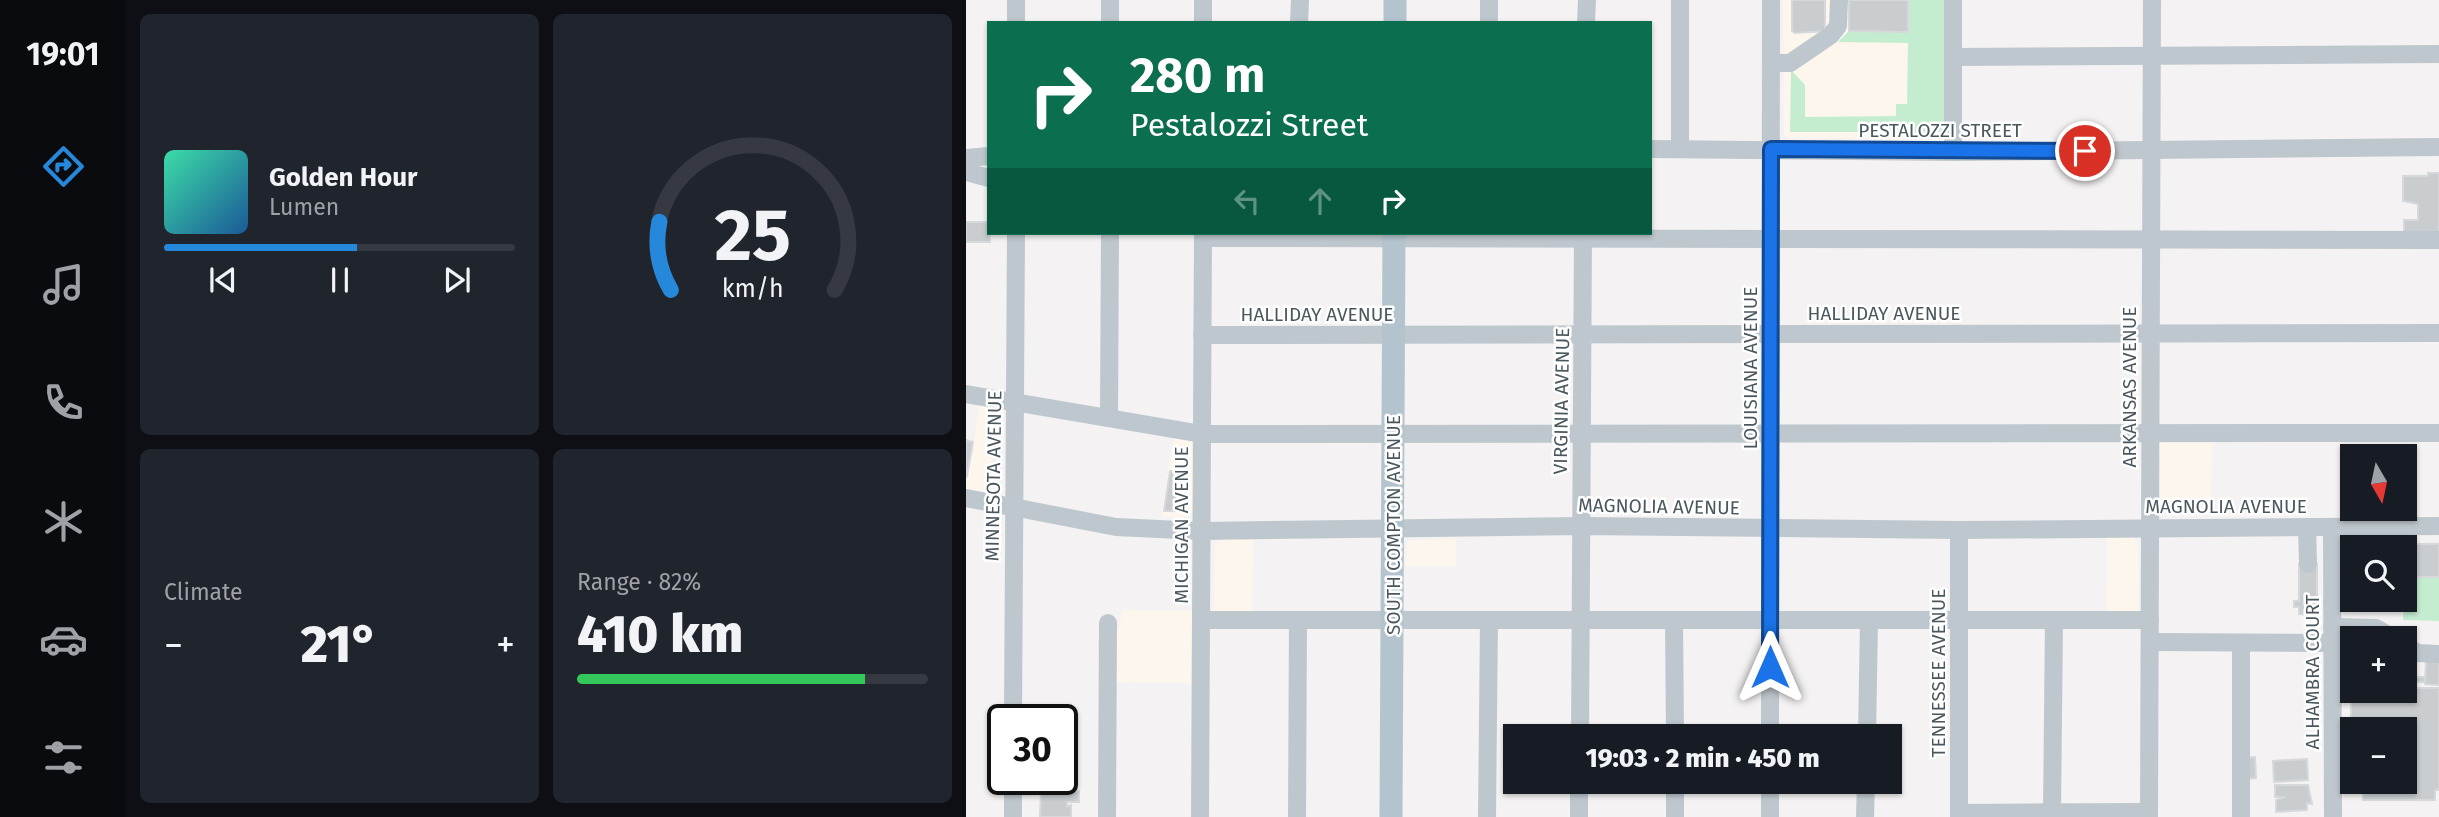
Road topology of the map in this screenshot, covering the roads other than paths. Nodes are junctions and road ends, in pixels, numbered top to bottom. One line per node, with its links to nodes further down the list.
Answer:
1 (1016, 0): 13 (street)
2 (1110, 0): 14 (street)
3 (1203, 0): 15 (street)
4 (1300, 0): 16 (street)
5 (1395, 0): 17 (main road)
6 (1489, 0): 18 (street)
7 (1587, 0): 19 (street)
8 (1680, 0): 26 (street)
9 (1771, 0): 23 (street, LOUISIANA AVENUE)
10 (1839, 0): 23 (street)
11 (1953, 0): 22 (street)
12 (2152, 0): 21 (street, ARKANSAS AVENUE)
13 (1016, 21)
14 (1110, 21)
15 (1203, 21)
16 (1300, 21)
17 (1395, 21)
18 (1489, 21)
19 (1586, 21)
20 (2439, 54): 21 (street)
21 (2151, 55): 22 (street); 28 (street, ARKANSAS AVENUE)
22 (1953, 57): 29 (street)
23 (1771, 63): 27 (street, LOUISIANA AVENUE)
24 (2439, 147): 28 (street, PESTALOZZI STREET)
25 (1652, 149): 26 (street, PESTALOZZI STREET)
26 (1680, 149): 27 (street, PESTALOZZI STREET)
27 (1771, 149): 29 (street, PESTALOZZI STREET); 39 (street, LOUISIANA AVENUE)
28 (2151, 150): 29 (street, PESTALOZZI STREET); 41 (street, ARKANSAS AVENUE)
29 (1953, 152)
30 (987, 156): 31 (street)
31 (966, 158)
32 (966, 172): 33 (street)
33 (987, 177)
34 (1016, 235): 49 (street, MINNESOTA AVENUE)
35 (1110, 235): 50 (street)
36 (1203, 235): 38 (street); 45 (street, MICHIGAN AVENUE)
37 (1583, 235): 38 (street); 39 (street); 47 (street, VIRGINIA AVENUE)
38 (1394, 236): 46 (main road, SOUTH COMPTON AVENUE)
39 (1771, 237): 41 (street); 43 (street, LOUISIANA AVENUE)
40 (2439, 240): 41 (street)
41 (2150, 241): 44 (street, ARKANSAS AVENUE)
42 (2439, 333): 44 (street, HALLIDAY AVENUE)
43 (1771, 334): 44 (street, HALLIDAY AVENUE); 47 (street, HALLIDAY AVENUE); 53 (street, LOUISIANA AVENUE)
44 (2151, 334): 51 (street, ARKANSAS AVENUE)
45 (1202, 335): 46 (street, HALLIDAY AVENUE); 55 (street, MICHIGAN AVENUE)
46 (1394, 335): 47 (street, HALLIDAY AVENUE); 56 (main road, SOUTH COMPTON AVENUE)
47 (1583, 335): 52 (street, VIRGINIA AVENUE)
48 (966, 394): 49 (street)
49 (1015, 402): 50 (street); 58 (street, MINNESOTA AVENUE)
50 (1109, 418): 55 (street)
51 (2150, 432): 53 (street); 54 (street); 60 (street, ARKANSAS AVENUE)
52 (1582, 433): 53 (street); 56 (street); 59 (street, VIRGINIA AVENUE)
53 (1770, 433): 65 (street, LOUISIANA AVENUE)
54 (2439, 433)
55 (1202, 434): 56 (street); 68 (street, MICHIGAN AVENUE)
56 (1393, 434): 66 (main road, SOUTH COMPTON AVENUE)
57 (966, 498): 58 (street, MAGNOLIA AVENUE)
58 (1013, 507): 68 (street, MAGNOLIA AVENUE); 91 (street, MINNESOTA AVENUE)
59 (1581, 526): 65 (street, MAGNOLIA AVENUE); 66 (street, MAGNOLIA AVENUE); 77 (street, VIRGINIA AVENUE)
60 (2150, 526): 62 (street, MAGNOLIA AVENUE); 67 (street, MAGNOLIA AVENUE); 83 (street, ARKANSAS AVENUE)
61 (2439, 526): 64 (street, MAGNOLIA AVENUE)
62 (2307, 527): 63 (street, MAGNOLIA AVENUE); 70 (street)
63 (2332, 527): 64 (street, MAGNOLIA AVENUE); 71 (street, ALHAMBRA COURT)
64 (2369, 527): 69 (street)
65 (1770, 528): 67 (street, MAGNOLIA AVENUE); 79 (street, LOUISIANA AVENUE)
66 (1393, 529): 68 (street, MAGNOLIA AVENUE); 75 (main road, SOUTH COMPTON AVENUE)
67 (1958, 530): 81 (street, TENNESSEE AVENUE)
68 (1202, 531): 73 (street, MICHIGAN AVENUE)
69 (2369, 535)
70 (2308, 564)
71 (2332, 602): 72 (street); 86 (street, ALHAMBRA COURT)
72 (2340, 602)
73 (1201, 620): 74 (street); 106 (street, MICHIGAN AVENUE)
74 (1298, 620): 75 (street); 107 (street)
75 (1392, 620): 76 (street); 108 (main road, SOUTH COMPTON AVENUE)
76 (1489, 620): 77 (street); 109 (street)
77 (1580, 620): 78 (street); 92 (street, VIRGINIA AVENUE)
78 (1674, 620): 79 (street); 93 (street)
79 (1770, 620): 80 (street); 94 (street, LOUISIANA AVENUE)
80 (1869, 620): 81 (street); 95 (street)
81 (1959, 620): 82 (street); 103 (street, TENNESSEE AVENUE)
82 (2054, 620): 83 (street); 101 (street)
83 (2150, 620): 87 (street, ARKANSAS AVENUE)
84 (1108, 623): 105 (street)
85 (2340, 634): 86 (street)
86 (2332, 635): 88 (street); 115 (street, ALHAMBRA COURT)
87 (2150, 642): 88 (street); 102 (street, ARKANSAS AVENUE)
88 (2241, 643): 114 (street)
89 (2417, 652): 90 (street)
90 (2439, 654)
91 (1013, 704)
92 (1580, 724)
93 (1675, 724)
94 (1770, 724)
95 (1867, 724)
96 (1579, 794): 110 (street)
97 (1675, 794): 111 (street)
98 (1770, 794): 112 (street)
99 (1866, 794): 113 (street)
100 (1013, 795): 104 (street)
101 (2052, 812): 102 (street); 103 (street)
102 (2149, 814)
103 (1959, 815)
104 (1013, 817)
105 (1107, 817)
106 (1200, 817)
107 (1297, 817)
108 (1391, 817)
109 (1487, 817)
110 (1579, 817)
111 (1675, 817)
112 (1769, 817)
113 (1865, 817)
114 (2241, 817)
115 (2333, 817)

